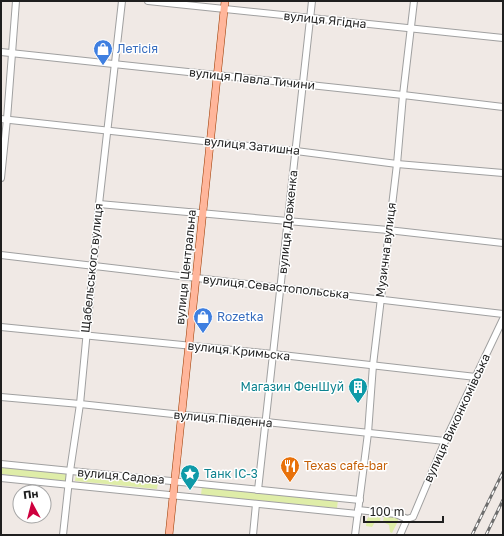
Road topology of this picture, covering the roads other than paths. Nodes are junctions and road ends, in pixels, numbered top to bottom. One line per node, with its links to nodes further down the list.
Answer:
1 (16, 1): 12 (street)
2 (122, 1): 13 (street, Щабельського вулиця)
3 (148, 1): 7 (street, вулиця Ягідна)
4 (226, 1): 7 (main road, вулиця Центральна)
5 (312, 1): 8 (street, вулиця Довженка)
6 (414, 1): 9 (street, Музична вулиця)
7 (225, 9): 8 (street, вулиця Ягідна); 14 (main road, вулиця Центральна)
8 (310, 18): 9 (street, вулиця Ягідна); 15 (street, вулиця Довженка)
9 (411, 28): 10 (street, вулиця Ягідна); 16 (street, Музична вулиця)
10 (503, 38)
11 (1, 52): 12 (street, вулиця Павла Тичини)
12 (12, 53): 13 (street, вулиця Павла Тичини); 18 (street)
13 (115, 64): 14 (street, вулиця Павла Тичини); 19 (street, Щабельського вулиця)
14 (217, 75): 15 (street, вулиця Павла Тичини); 20 (main road, вулиця Центральна)
15 (303, 84): 16 (street, вулиця Павла Тичини); 21 (street, вулиця Довженка)
16 (403, 95): 17 (street, вулиця Павла Тичини); 22 (street, Музична вулиця)
17 (503, 107)
18 (4, 119): 19 (street, вулиця Затишна); 24 (street)
19 (107, 131): 20 (street, вулиця Затишна); 25 (street, Щабельського вулиця)
20 (211, 142): 21 (street, вулиця Затишна); 26 (main road, вулиця Центральна)
21 (296, 151): 22 (street, вулиця Затишна); 27 (street, вулиця Довженка)
22 (397, 164): 23 (street, вулиця Затишна); 28 (street, Музична вулиця)
23 (503, 173)
24 (1, 178)
25 (99, 204): 26 (street); 31 (street, Щабельського вулиця)
26 (203, 214): 27 (street); 32 (main road, вулиця Центральна)
27 (288, 222): 28 (street); 33 (street, вулиця Довженка)
28 (388, 230): 29 (street); 34 (street, Музична вулиця)
29 (503, 243)
30 (1, 254): 31 (street, вулиця Севастопольська)
31 (93, 266): 32 (street, вулиця Севастопольська); 38 (street, Щабельського вулиця)
32 (196, 278): 33 (street, вулиця Севастопольська); 39 (main road, вулиця Центральна)
33 (281, 287): 34 (street, вулиця Севастопольська); 40 (street, вулиця Довженка)
34 (381, 299): 35 (street, вулиця Севастопольська); 41 (street, Музична вулиця)
35 (503, 314)
36 (503, 319): 42 (street, вулиця Виконкомівська)
37 (1, 327): 38 (street, вулиця Кримьска)
38 (86, 336): 39 (street, вулиця Кримьска); 44 (street, Щабельського вулиця)
39 (189, 346): 40 (street, вулиця Кримьска); 45 (main road, вулиця Центральна)
40 (273, 354): 41 (street, вулиця Кримьска); 46 (street, вулиця Довженка)
41 (373, 365): 42 (street, вулиця Кримьска); 47 (street, Музична вулиця)
42 (476, 377): 48 (street, вулиця Виконкомівська)
43 (1, 397): 44 (street, вулиця Південна)
44 (80, 404): 45 (street, вулиця Південна); 50 (street, Щабельського вулиця)
45 (182, 415): 46 (street, вулиця Південна); 52 (main road, вулиця Центральна)
46 (266, 422): 47 (street, вулиця Південна); 54 (street, вулиця Довженка)
47 (368, 433): 48 (street, вулиця Південна); 56 (street, Музична вулиця)
48 (445, 441): 59 (street, вулиця Виконкомівська)
49 (1, 464): 50 (street, вулиця Садова)
50 (70, 471): 52 (street, вулиця Садова); 53 (street, Щабельського вулиця)
51 (1, 478): 53 (street, вулиця Садова)
52 (175, 481): 54 (street, вулиця Садова); 55 (main road, вулиця Центральна)
53 (68, 485): 55 (street, вулиця Садова); 60 (street, Щабельського вулиця)
54 (258, 490): 56 (street, вулиця Садова)
55 (173, 495): 57 (street, вулиця Садова); 61 (main road, вулиця Центральна)
56 (360, 500): 58 (street, Музична вулиця)
57 (256, 504): 58 (street, вулиця Садова); 62 (street)
58 (358, 512): 59 (street, вулиця Садова); 63 (street, Музична вулиця)
59 (407, 519): 64 (street, вулиця Виконкомівська)
60 (63, 535)
61 (169, 535)
62 (253, 535)
63 (355, 535)
64 (400, 535)

